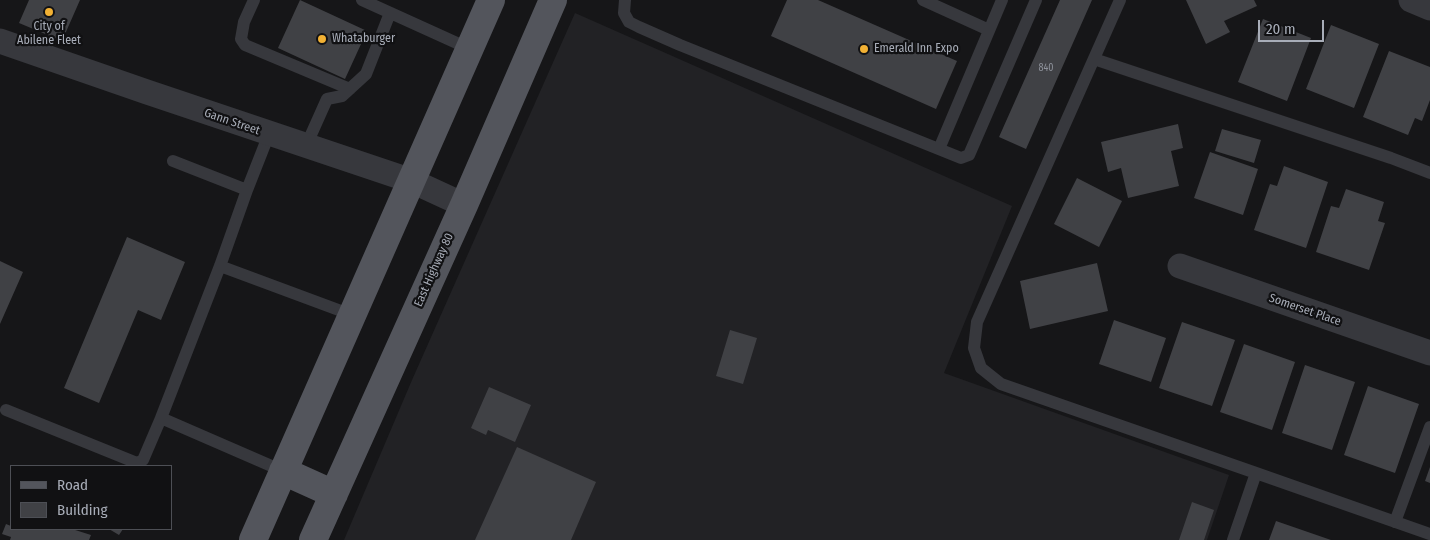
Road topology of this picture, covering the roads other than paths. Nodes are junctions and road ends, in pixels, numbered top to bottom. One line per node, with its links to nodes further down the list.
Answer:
1 (254, 0): 17 (lane)
2 (362, 0): 12 (lane)
3 (491, 0): 15 (main road)
4 (553, 0): 25 (main road, East Highway 80)
5 (626, 0): 20 (lane)
6 (923, 0): 13 (lane)
7 (1002, 0): 13 (lane)
8 (1036, 0): 20 (lane)
9 (1120, 0): 16 (lane)
10 (1411, 0): 11 (street)
11 (1430, 8)
12 (390, 13): 15 (lane); 17 (lane)
13 (989, 30): 20 (lane)
14 (0, 41): 18 (street, Gann Street)
15 (470, 49): 23 (main road)
16 (1094, 59): 22 (lane); 34 (lane)
17 (350, 90): 19 (lane)
18 (269, 134): 19 (street, Gann Street); 24 (lane)
19 (306, 146): 23 (street, Gann Street)
20 (939, 149)
21 (173, 161): 24 (lane)
22 (1430, 173)
23 (412, 182): 25 (street, Gann Street); 28 (main road)
24 (247, 190): 26 (lane)
25 (464, 204): 35 (main road, East Highway 80)
26 (220, 266): 28 (lane); 31 (lane)
27 (1180, 266): 29 (street, Somerset Place)
28 (352, 315): 33 (main road)
29 (1430, 353)
30 (6, 410): 31 (lane)
31 (161, 418): 33 (lane)
32 (1430, 427): 36 (lane)
33 (283, 471): 35 (main road); 38 (main road)
34 (1256, 473): 36 (lane); 40 (lane)
35 (334, 494): 39 (main road, East Highway 80)
36 (1396, 522): 37 (lane)
37 (1430, 534)
38 (253, 540)
39 (313, 540)
40 (1234, 540)

